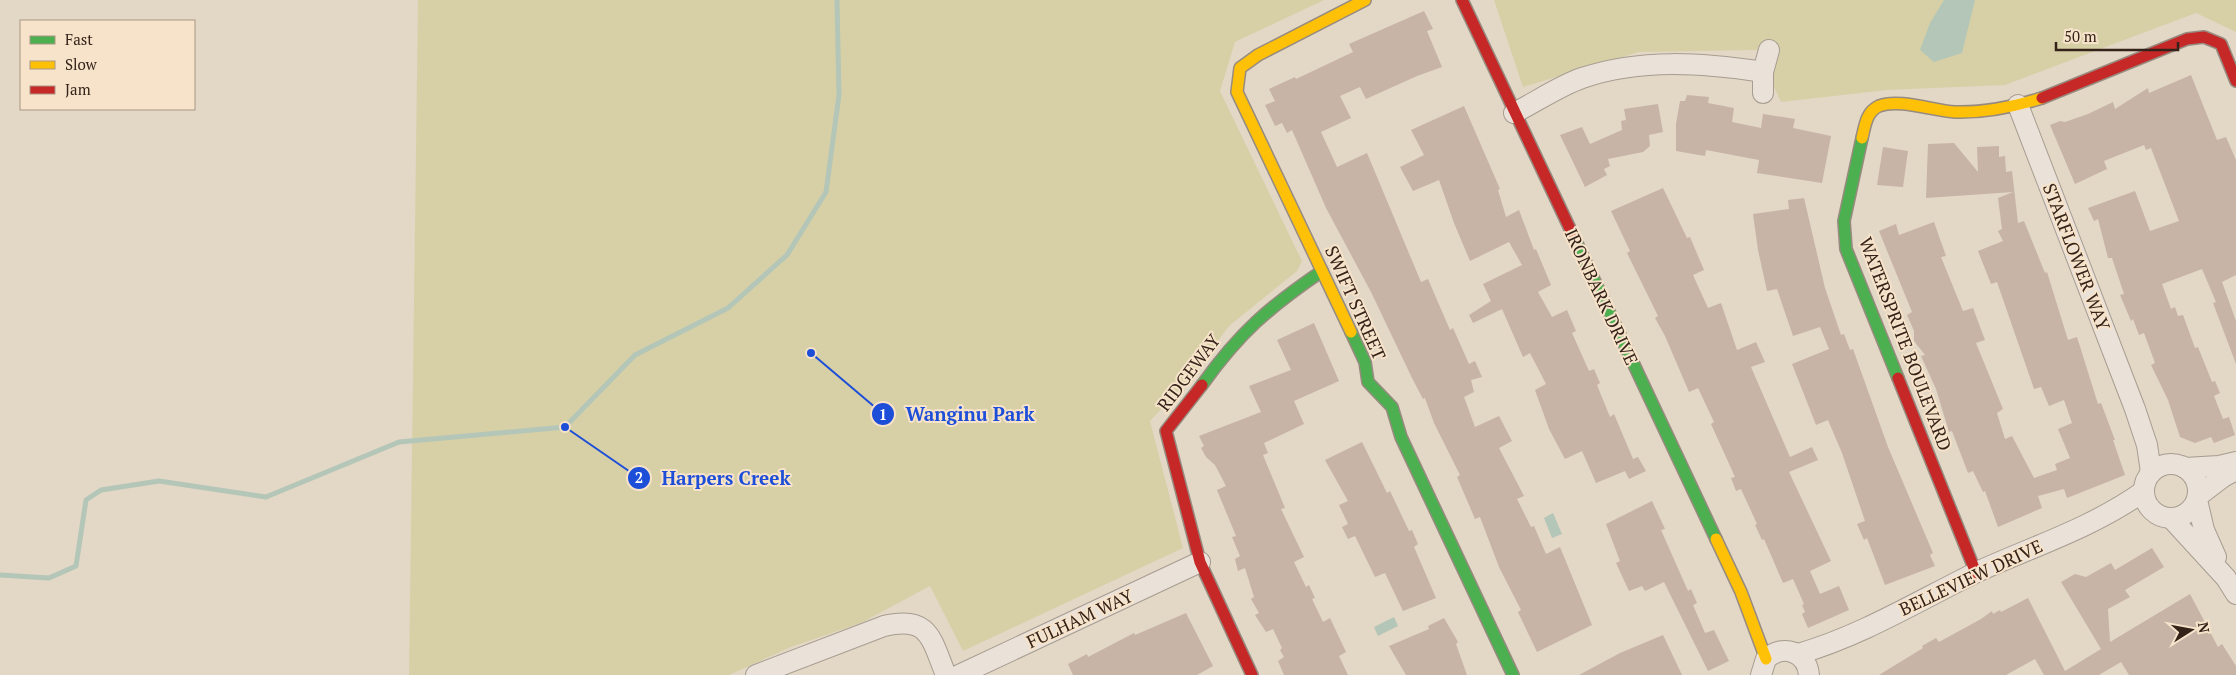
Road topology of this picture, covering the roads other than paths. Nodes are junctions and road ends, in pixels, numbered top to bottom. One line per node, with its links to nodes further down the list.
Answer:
1 (1365, 0): 9 (street, SWIFT STREET)
2 (1462, 0): 8 (street, IRONBARK DRIVE)
3 (1769, 50): 4 (street)
4 (1763, 72): 6 (street); 8 (street)
5 (2236, 81): 7 (street, WATERSPRITE BOULEVARD)
6 (1763, 93)
7 (2018, 105): 11 (street, STARFLOWER WAY); 18 (street, WATERSPRITE BOULEVARD)
8 (1514, 113): 20 (street, IRONBARK DRIVE)
9 (1322, 271): 17 (street, RIDGEWAY); 28 (street, SWIFT STREET)
10 (2236, 462): 11 (street)
11 (2168, 468): 13 (street); 14 (street)
12 (2236, 470): 14 (street)
13 (2144, 491): 15 (street); 16 (street, BELLEVIEW DRIVE)
14 (2197, 498): 15 (street); 19 (street)
15 (2164, 516): 16 (street, BELLEVIEW DRIVE); 19 (street)
16 (2089, 525): 18 (street, BELLEVIEW DRIVE)
17 (1200, 562): 26 (street, FULHAM WAY); 27 (street)
18 (1976, 573): 21 (street, BELLEVIEW DRIVE)
19 (2231, 586)
20 (1741, 592): 22 (street, IRONBARK DRIVE); 23 (street, IRONBARK DRIVE)
21 (1855, 633): 22 (street, BELLEVIEW DRIVE); 29 (street, BELLEVIEW DRIVE)
22 (1794, 652): 23 (street, BELLEVIEW DRIVE); 29 (street)
23 (1764, 667)
24 (756, 675): 25 (street)
25 (946, 675)
26 (959, 675)
27 (1252, 675)
28 (1513, 675)
29 (1810, 675)

